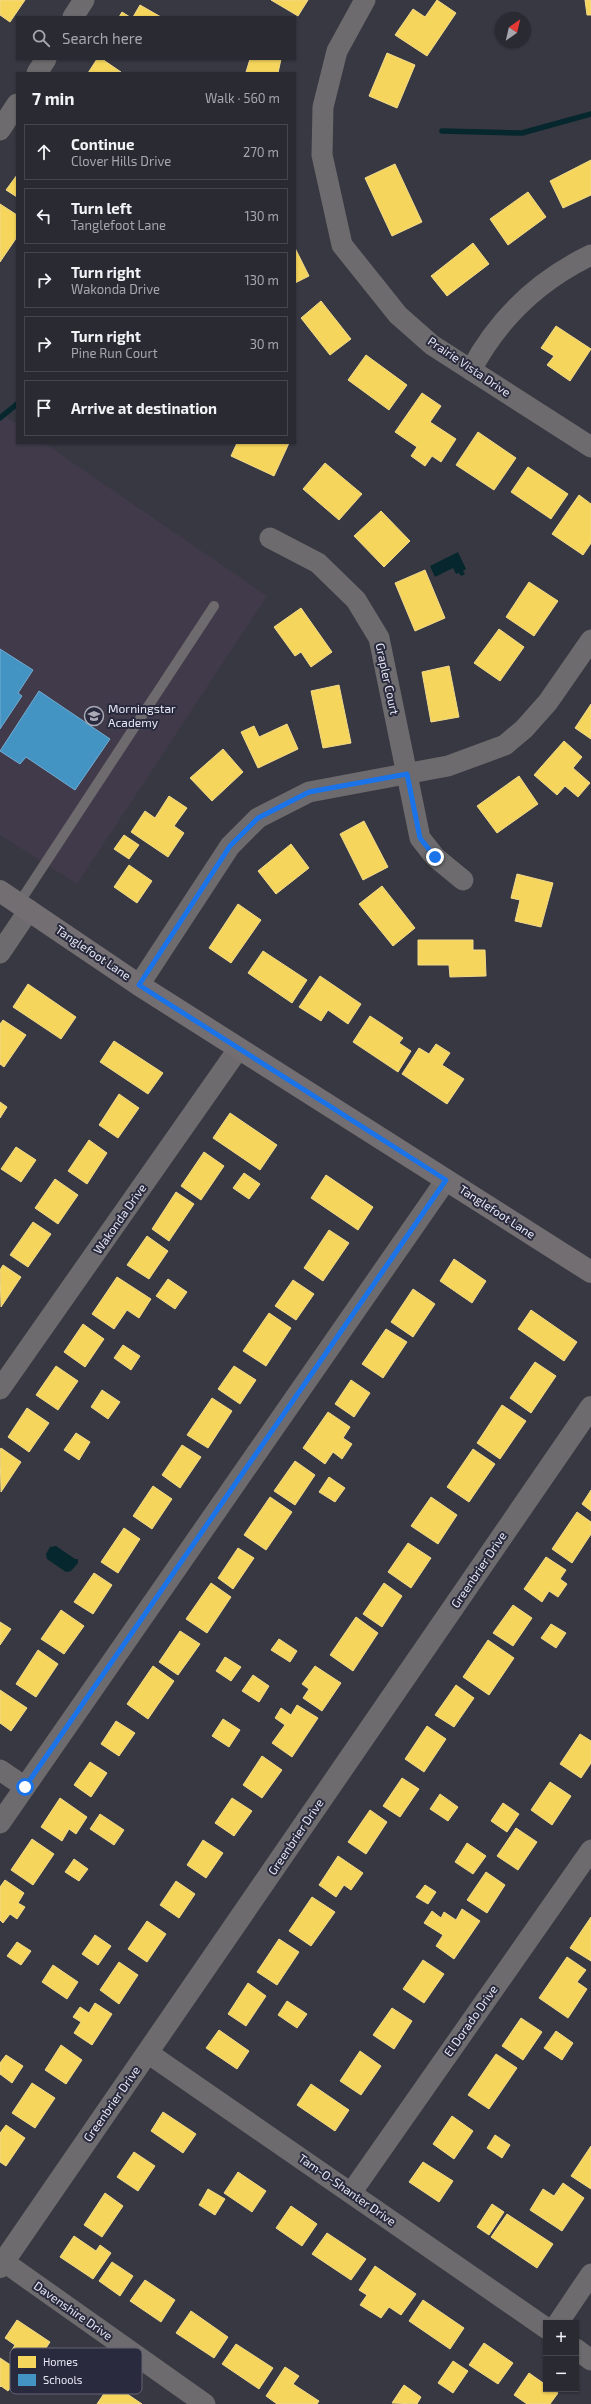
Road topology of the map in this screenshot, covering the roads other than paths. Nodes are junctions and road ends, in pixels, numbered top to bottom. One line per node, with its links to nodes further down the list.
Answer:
1 (84, 0): 3 (street)
2 (365, 0): 9 (street, Prairie Vista Drive)
3 (74, 16)
4 (45, 60): 5 (street)
5 (38, 72)
6 (16, 106): 7 (street)
7 (0, 130)
8 (591, 255): 9 (street)
9 (471, 370): 10 (street, Prairie Vista Drive)
10 (591, 447)
11 (270, 538): 14 (street, Grapler Court)
12 (214, 606): 17 (lane)
13 (591, 640): 14 (street)
14 (407, 774): 15 (street, Grapler Court); 19 (street)
15 (462, 880)
16 (0, 891): 17 (main road, Tanglefoot Lane)
17 (24, 906): 18 (street); 19 (main road, Tanglefoot Lane)
18 (0, 953)
19 (139, 985): 20 (main road, Tanglefoot Lane)
20 (239, 1048): 21 (main road, Tanglefoot Lane); 23 (street, Wakonda Drive)
21 (446, 1180): 22 (main road, Tanglefoot Lane); 26 (street)
22 (591, 1272)
23 (0, 1389)
24 (591, 1407): 29 (street, Greenbrier Drive)
25 (0, 1770): 26 (street)
26 (25, 1787): 27 (street)
27 (0, 1823)
28 (591, 1850): 30 (street, El Dorado Drive)
29 (148, 2053): 30 (street, Tam-O-Shanter Drive); 31 (street, Greenbrier Drive)
30 (351, 2193): 34 (street, Tam-O-Shanter Drive)
31 (1, 2263): 35 (street, Davenshire Drive)
32 (591, 2274): 33 (street)
33 (560, 2320)
34 (543, 2326)
35 (121, 2348)
36 (579, 2351): 37 (street)
37 (591, 2360)
38 (142, 2363): 39 (street, Davenshire Drive)
39 (199, 2403)

